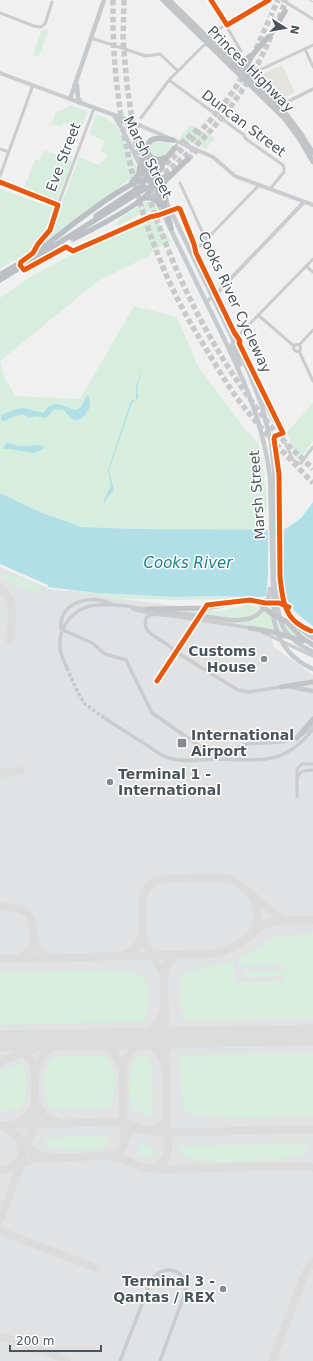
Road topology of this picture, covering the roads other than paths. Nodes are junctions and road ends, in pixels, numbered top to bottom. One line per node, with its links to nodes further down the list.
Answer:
1 (104, 0): 14 (main road)
2 (164, 0): 12 (highway, Princes Highway)
3 (169, 0): 13 (highway, Princes Highway)
4 (211, 0): 11 (street)
5 (269, 0): 11 (street)
6 (282, 0): 10 (street)
7 (52, 2): 9 (street)
8 (285, 11): 19 (highway)
9 (0, 13)
10 (313, 19)
11 (226, 25): 13 (street); 18 (street)
12 (199, 34): 13 (street); 15 (highway, Princes Highway)
13 (206, 36): 21 (highway, Princes Highway)
14 (91, 38): 23 (street); 28 (main road)
15 (208, 43): 20 (highway, Princes Highway); 23 (street)
16 (313, 45): 17 (street)
17 (304, 49): 22 (street); 25 (street)
18 (241, 51)
19 (256, 51): 21 (highway); 26 (highway)
20 (231, 66): 21 (highway); 46 (highway, Princes Highway)
21 (238, 67): 26 (highway, Princes Highway)
22 (313, 67)
23 (178, 71): 27 (street)
24 (0, 73): 29 (main road)
25 (253, 73)
26 (250, 79): 33 (highway, Princes Highway)
27 (169, 80): 36 (street); 60 (street, Duncan Street)
28 (76, 84): 31 (main road); 32 (main road)
29 (33, 85): 31 (main road); 44 (street)
30 (313, 89): 33 (street)
31 (70, 99): 32 (main road)
32 (83, 104): 34 (main road)
33 (279, 106): 46 (highway, Princes Highway)
34 (94, 108): 35 (main road); 54 (street, Eve Street)
35 (114, 115): 37 (main road); 51 (main road, Marsh Street)
36 (141, 118)
37 (125, 119): 38 (main road); 39 (main road, Marsh Street)
38 (140, 125): 39 (main road); 40 (main road)
39 (132, 133): 41 (main road, Marsh Street)
40 (174, 140): 47 (highway); 57 (main road)
41 (138, 145): 45 (main road, Marsh Street); 49 (highway)
42 (0, 149): 44 (street)
43 (174, 149): 47 (highway)
44 (9, 152): 53 (street)
45 (142, 152): 55 (highway)
46 (312, 154): 50 (highway, Princes Highway)
47 (168, 156): 49 (highway)
48 (188, 159): 52 (highway)
49 (164, 162): 55 (highway)
50 (313, 162)
51 (142, 169): 55 (highway); 58 (highway)
52 (171, 174): 55 (highway); 63 (highway)
53 (0, 176)
54 (0, 180)
55 (151, 182): 58 (highway); 59 (highway); 61 (highway); 63 (highway); 69 (highway)
56 (180, 183): 67 (street, Marsh Street)
57 (259, 185): 60 (main road); 67 (street)
58 (126, 188): 69 (highway)
59 (160, 189): 63 (main road, Marsh Street)
60 (270, 189): 62 (main road)
61 (140, 200): 63 (highway); 69 (highway)
62 (304, 202): 64 (main road); 75 (main road)
63 (163, 203): 65 (highway)
64 (313, 205)
65 (168, 215): 66 (highway); 75 (main road, Marsh Street)
66 (171, 228): 76 (main road, Marsh Street)
67 (206, 240): 68 (street)
68 (200, 246)
69 (36, 255): 73 (highway); 74 (highway)
70 (313, 259): 71 (street)
71 (306, 266): 72 (street); 77 (street)
72 (313, 272)
73 (0, 276)
74 (0, 280)
75 (213, 296): 76 (main road); 79 (main road, Marsh Street)
76 (206, 302): 84 (main road, Marsh Street)
77 (258, 315): 79 (street); 81 (street)
78 (313, 330): 80 (street)
79 (234, 340): 84 (main road); 85 (main road, Marsh Street)
80 (299, 345): 81 (street); 82 (street)
81 (294, 346): 82 (street)
82 (299, 350): 83 (street)
83 (313, 381)
84 (247, 388): 87 (main road, Marsh Street)
85 (258, 395): 86 (street, Marsh Street); 87 (main road, Marsh Street)
86 (313, 447)
87 (273, 513): 88 (main road, Marsh Street)
88 (274, 571): 93 (main road); 95 (main road); 97 (main road); 100 (main road)
89 (114, 605): 90 (street); 99 (street); 106 (street)
90 (124, 606): 91 (street); 92 (street)
91 (147, 608): 93 (main road); 96 (highway)
92 (153, 614): 93 (main road); 94 (street); 102 (street)
93 (214, 618)
94 (250, 628): 96 (highway); 98 (street)
95 (313, 638)
96 (313, 646)
97 (313, 652)
98 (313, 656)
99 (67, 668)
100 (313, 669)
101 (311, 682): 102 (highway)
102 (281, 687): 103 (main road)
103 (313, 691)
104 (106, 719): 105 (street)
105 (312, 724): 106 (highway)
106 (295, 739)
107 (313, 764): 109 (street)
108 (313, 770): 109 (street)
109 (297, 782): 110 (street)
110 (297, 797)
111 (120, 1361): 112 (street); 112 (street)
112 (161, 1361)

